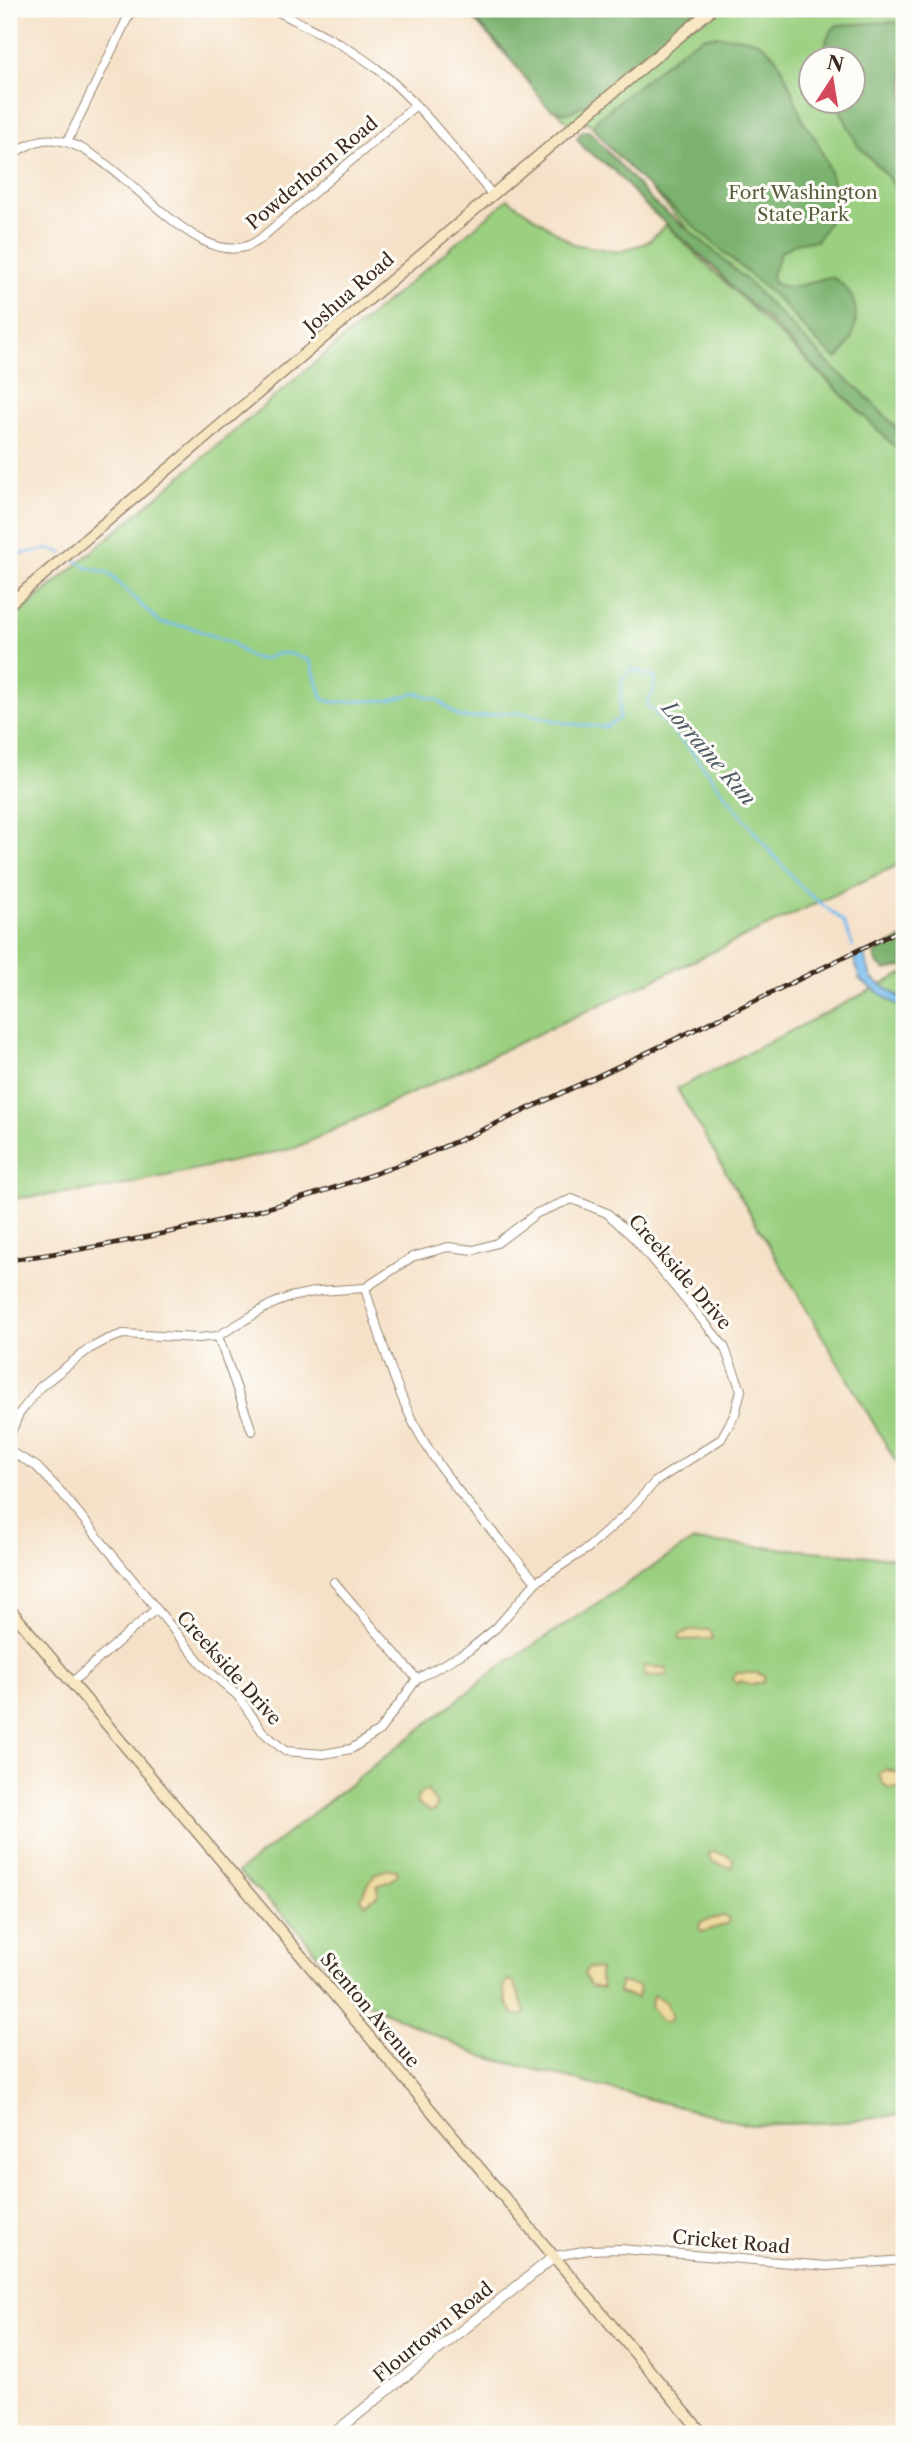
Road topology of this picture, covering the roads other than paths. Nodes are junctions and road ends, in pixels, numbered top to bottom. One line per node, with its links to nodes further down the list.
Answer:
1 (132, 9): 5 (street)
2 (273, 9): 4 (street)
3 (712, 9): 7 (main road, Joshua Road)
4 (416, 105): 5 (street, Powderhorn Road); 7 (street)
5 (67, 142): 6 (street)
6 (9, 156)
7 (491, 193): 8 (main road, Joshua Road)
8 (9, 604)
9 (365, 1288): 10 (street, Creekside Drive); 15 (street); 15 (street, Creekside Drive)
10 (218, 1336): 11 (street); 12 (street, Creekside Drive)
11 (252, 1431)
12 (9, 1437)
13 (9, 1451): 17 (street, Creekside Drive)
14 (334, 1582): 18 (street)
15 (536, 1582): 18 (street, Creekside Drive)
16 (9, 1608): 19 (main road, Stenton Avenue)
17 (156, 1609): 18 (street, Creekside Drive); 19 (street)
18 (417, 1679)
19 (71, 1683): 20 (main road, Stenton Avenue)
20 (555, 2256): 21 (street, Cricket Road); 22 (street, Flourtown Road); 23 (main road, Stenton Avenue)
21 (904, 2260)
22 (333, 2434)
23 (703, 2434)

